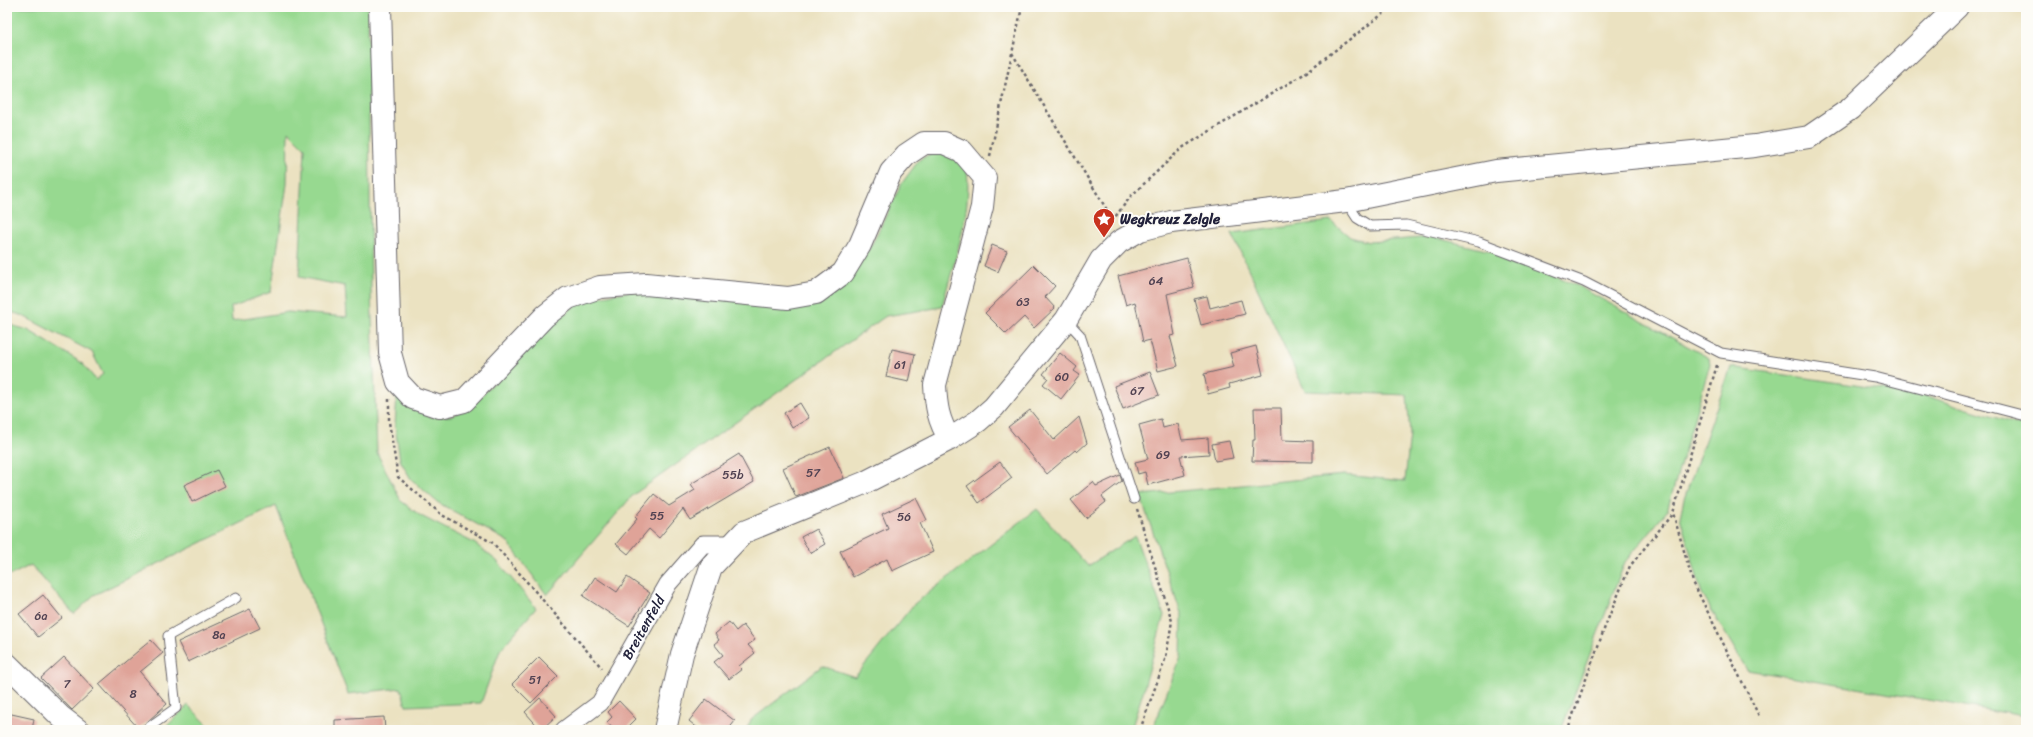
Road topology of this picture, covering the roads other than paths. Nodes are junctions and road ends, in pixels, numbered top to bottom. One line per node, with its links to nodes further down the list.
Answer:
1 (380, 7): 6 (street)
2 (1957, 7): 3 (street)
3 (1346, 201): 4 (street); 5 (lane)
4 (1066, 320): 6 (street); 7 (lane)
5 (2026, 416)
6 (950, 439): 8 (street)
7 (1134, 499)
8 (732, 544): 14 (street, Breitenfeld); 15 (street)
9 (236, 598): 13 (lane)
10 (7, 664): 11 (street)
11 (65, 724): 12 (street)
12 (78, 730)
13 (145, 730)
14 (564, 730)
15 (666, 730)

